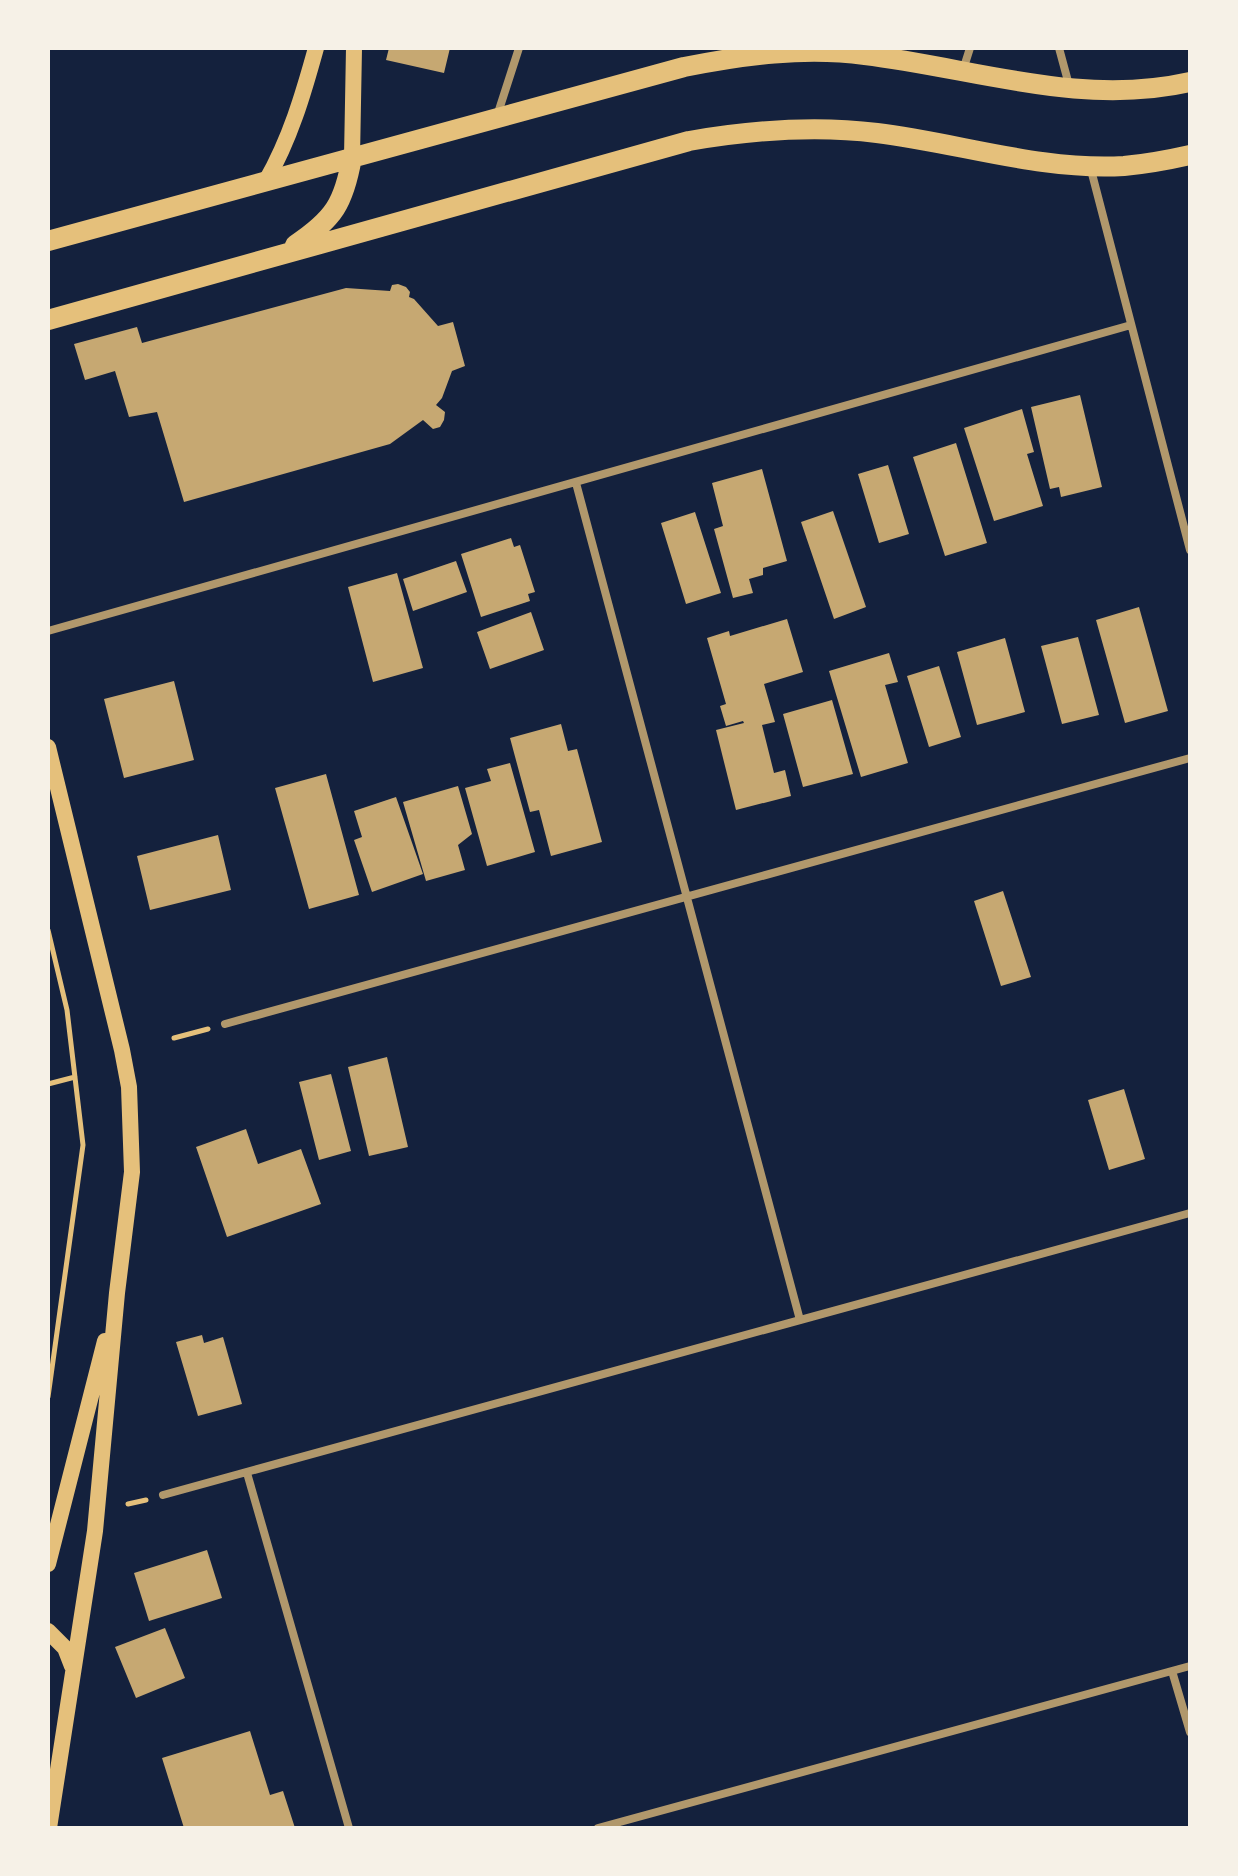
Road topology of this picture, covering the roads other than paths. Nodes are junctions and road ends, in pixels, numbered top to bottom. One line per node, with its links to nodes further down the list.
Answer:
1 (316, 48): 13 (main road)
2 (354, 48): 11 (main road)
3 (519, 48): 9 (street)
4 (970, 48): 6 (street)
5 (1059, 48): 8 (street)
6 (963, 70): 8 (main road); 9 (main road)
7 (1190, 82): 8 (main road)
8 (1070, 90)
9 (496, 118): 11 (main road)
10 (1190, 155): 12 (main road)
11 (352, 157): 13 (main road); 15 (main road)
12 (1090, 166): 15 (main road); 17 (street)
13 (266, 181): 14 (main road)
14 (48, 241)
15 (279, 256): 16 (main road)
16 (52, 322)
17 (1131, 325): 18 (street); 19 (street)
18 (576, 483): 20 (street); 23 (street)
19 (1190, 550)
20 (48, 631)
21 (48, 747): 26 (main road)
22 (1190, 758): 23 (street)
23 (687, 897): 24 (street); 27 (street)
24 (225, 1024)
25 (1190, 1213): 27 (street)
26 (117, 1293): 30 (main road); 33 (main road)
27 (800, 1320): 28 (street)
28 (247, 1473): 29 (street); 37 (street)
29 (163, 1495)
30 (48, 1564)
31 (48, 1631): 33 (main road)
32 (1190, 1666): 34 (street)
33 (73, 1668): 36 (main road)
34 (1172, 1671): 35 (street); 38 (street)
35 (1190, 1732)
36 (49, 1828)
37 (349, 1828)
38 (598, 1828)

